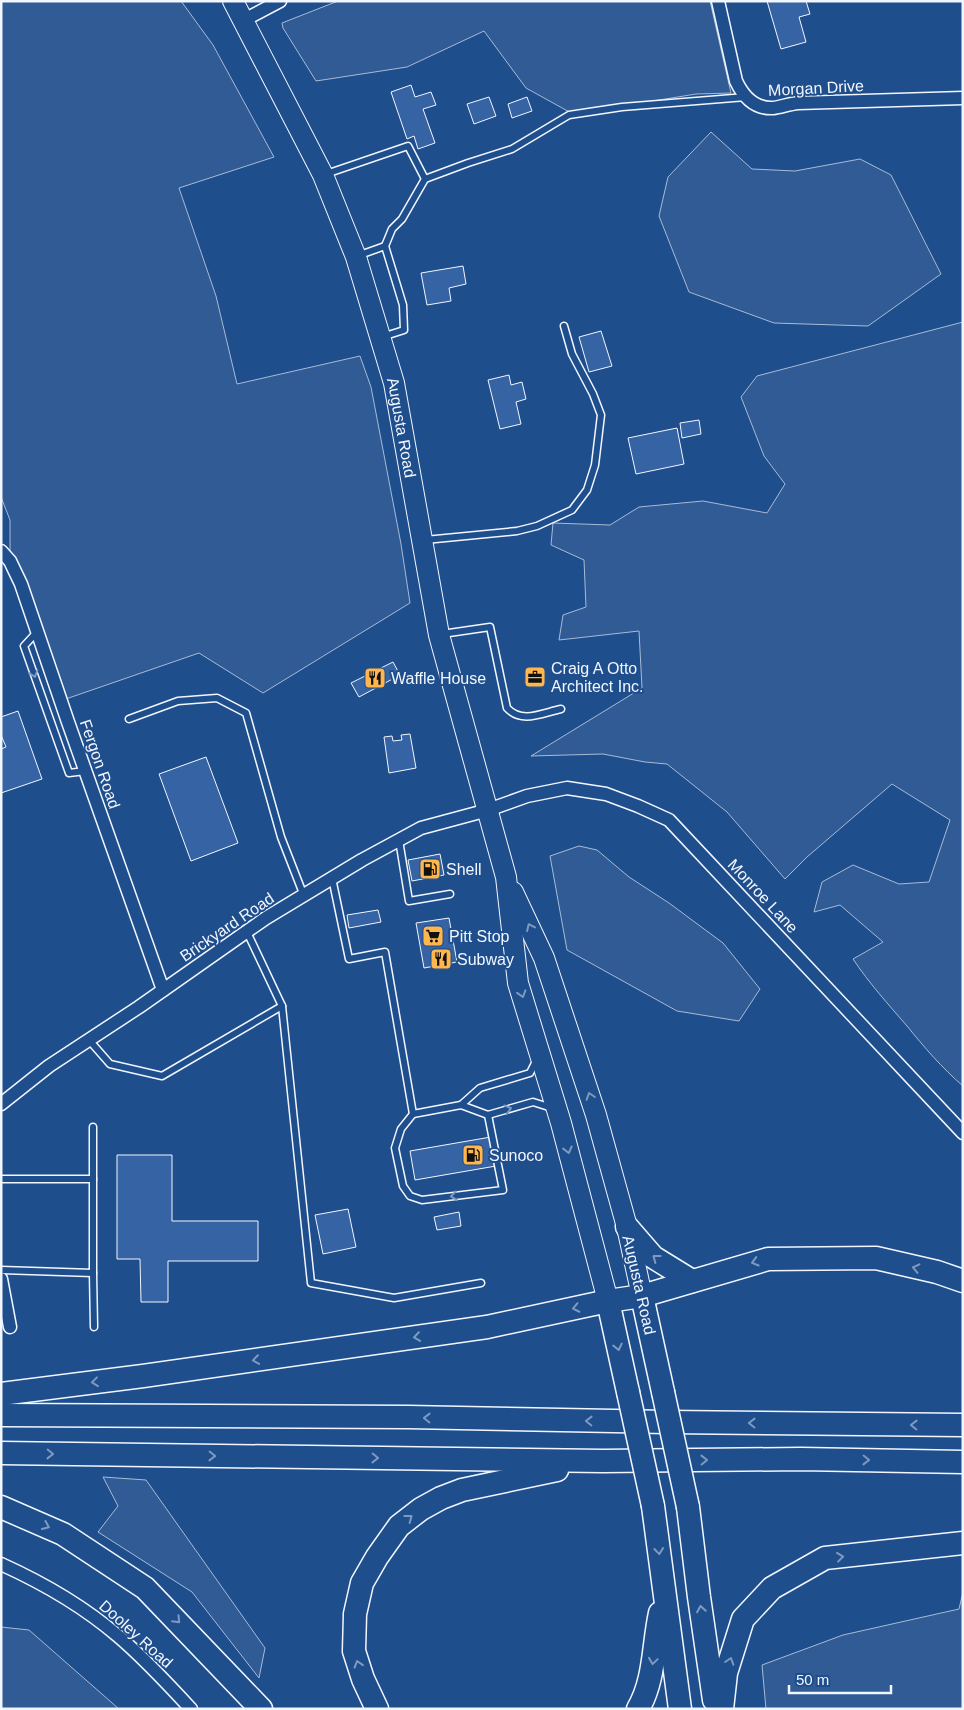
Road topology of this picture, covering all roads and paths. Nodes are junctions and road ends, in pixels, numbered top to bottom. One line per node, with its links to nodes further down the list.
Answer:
1 (233, 1): 4 (main road, Augusta Road)
2 (280, 1): 4 (street)
3 (718, 1): 5 (street, Morgan Drive)
4 (244, 20): 7 (main road, Augusta Road)
5 (746, 97): 6 (street, Morgan Drive); 8 (lane)
6 (963, 98)
7 (323, 175): 8 (lane); 10 (main road, Augusta Road)
8 (425, 179): 9 (lane)
9 (384, 246): 10 (lane); 12 (lane)
10 (356, 257): 12 (main road, Augusta Road)
11 (564, 326): 13 (lane)
12 (380, 337): 13 (main road, Augusta Road)
13 (421, 540): 15 (main road, Augusta Road)
14 (1, 552): 25 (street, Fergon Road)
15 (439, 635): 16 (lane); 18 (main road, Augusta Road)
16 (561, 709)
17 (130, 719): 23 (lane)
18 (488, 810): 19 (street, Brickyard Road); 20 (main road, Augusta Road); 35 (street, Monroe Lane)
19 (399, 840): 21 (street, Brickyard Road); 22 (lane)
20 (506, 876): 28 (main road, Augusta Road, one-way to 28); 38 (main road, Augusta Road, one-way to 20)
21 (332, 878): 23 (street, Brickyard Road); 32 (lane)
22 (450, 894)
23 (304, 896): 24 (street, Brickyard Road)
24 (247, 932): 25 (street, Brickyard Road); 26 (lane)
25 (163, 990): 27 (street, Brickyard Road)
26 (282, 1006): 27 (lane); 44 (lane)
27 (89, 1040): 29 (street, Brickyard Road)
28 (540, 1054): 30 (lane); 31 (main road, Augusta Road)
29 (1, 1104)
30 (461, 1105): 32 (lane); 33 (lane)
31 (557, 1110): 33 (lane, one-way to 31); 46 (main road, Augusta Road, one-way to 46)
32 (413, 1114): 33 (lane, one-way to 32)
33 (488, 1115)
34 (93, 1127): 37 (lane)
35 (963, 1133)
36 (1, 1179): 37 (lane)
37 (93, 1179): 40 (lane)
38 (626, 1227): 42 (highway, one-way to 38); 45 (main road, Augusta Road)
39 (1, 1270): 40 (lane)
40 (93, 1273): 47 (lane)
41 (1, 1278): 48 (street)
42 (692, 1281): 43 (highway, one-way to 42); 45 (highway)
43 (963, 1282)
44 (481, 1284)
45 (642, 1296): 46 (highway); 64 (highway, Augusta Road, one-way to 45, bridge)
46 (608, 1302): 49 (highway, one-way to 49); 58 (highway, Augusta Road, one-way to 58, bridge)
47 (94, 1327)
48 (10, 1328)
49 (1, 1394)
50 (1, 1415): 51 (highway, one-way to 50)
51 (963, 1425)
52 (1, 1453): 53 (highway, one-way to 53)
53 (602, 1461): 54 (highway, one-way to 54); 61 (highway, one-way to 53)
54 (963, 1462)
55 (1, 1507): 60 (highway, one-way to 60)
56 (963, 1543): 65 (highway, one-way to 56)
57 (1, 1564): 59 (street, Dooley Road)
58 (664, 1595): 62 (highway, one-way to 62); 63 (highway, Augusta Road)
59 (191, 1709)
60 (261, 1709)
61 (377, 1709)
62 (638, 1709)
63 (680, 1709)
64 (716, 1709)
65 (722, 1709)

